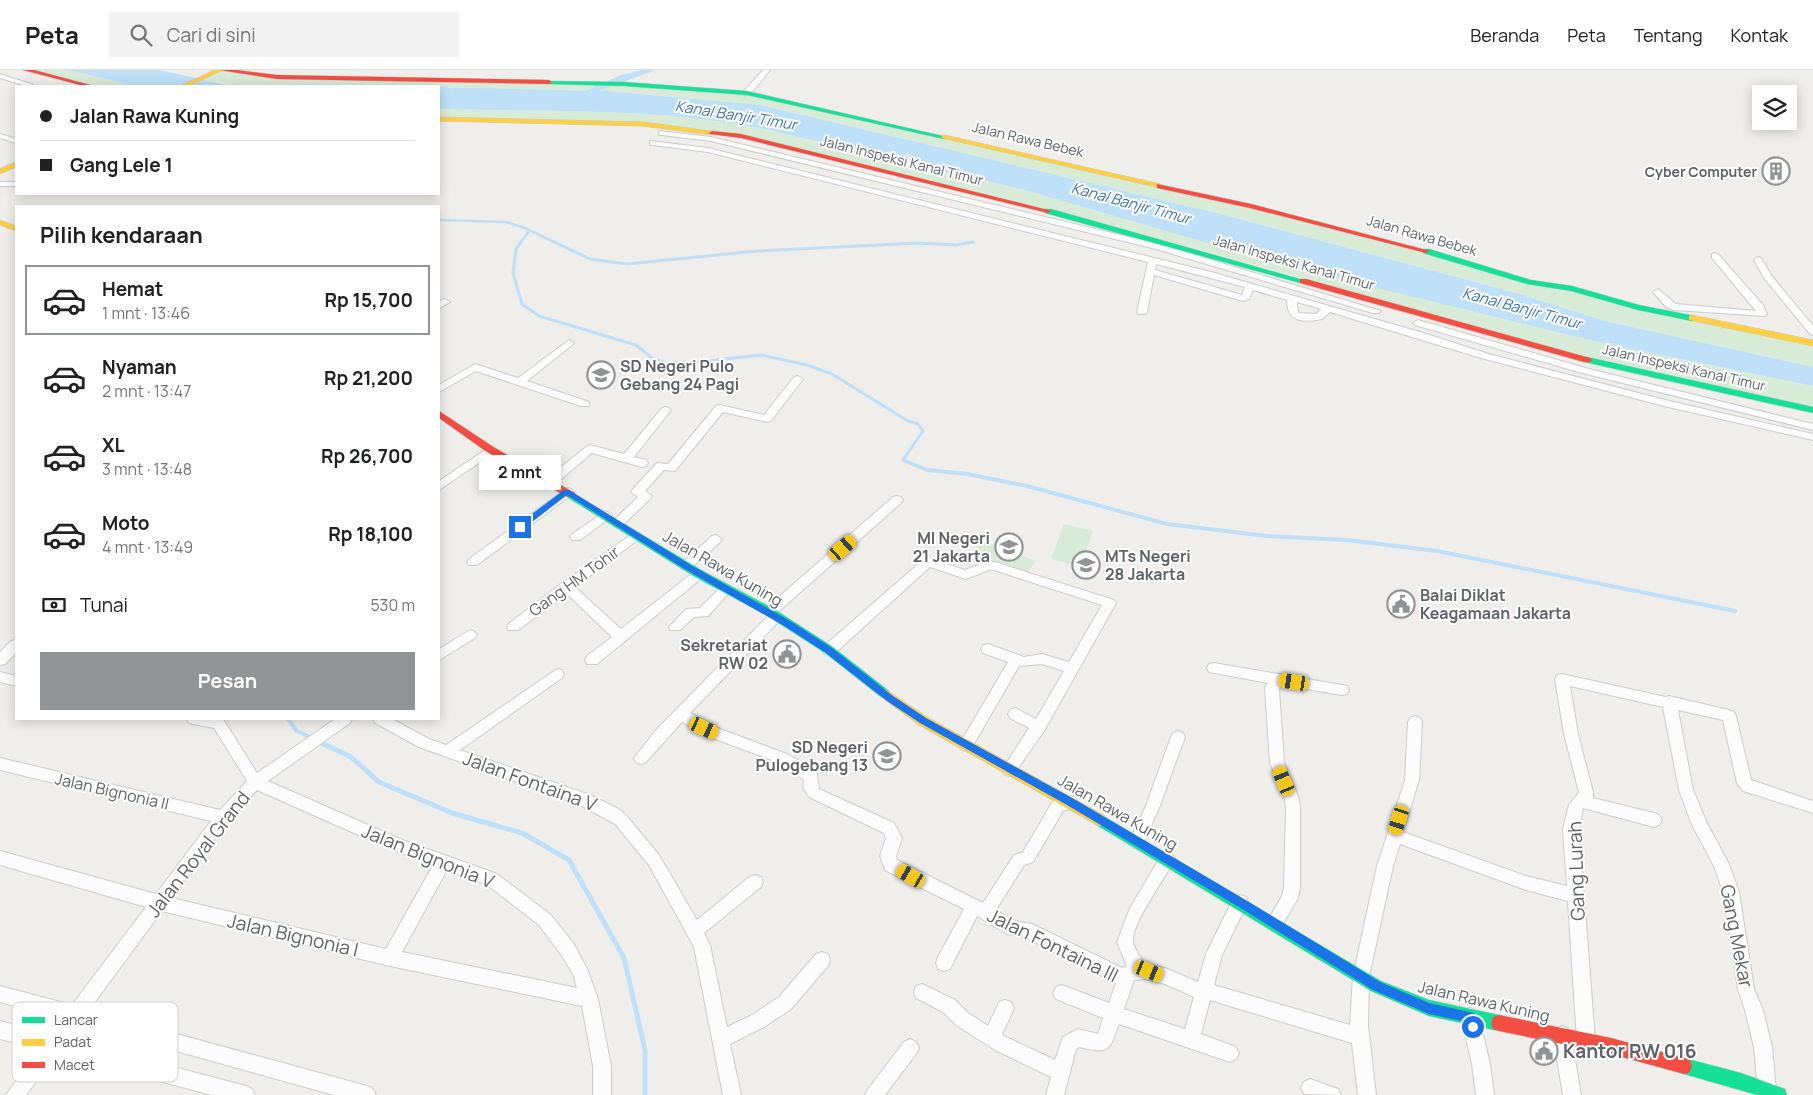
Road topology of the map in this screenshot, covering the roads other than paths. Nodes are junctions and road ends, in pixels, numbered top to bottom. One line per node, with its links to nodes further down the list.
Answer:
1 (26, 70): 6 (main road)
2 (767, 70): 9 (street)
3 (214, 71): 7 (main road); 8 (main road); 9 (main road, Jalan Rawa Bebek)
4 (0, 76): 5 (street)
5 (29, 85)
6 (87, 85)
7 (175, 85)
8 (185, 85)
9 (747, 94): 38 (main road, Jalan Rawa Bebek)
10 (440, 119): 23 (main road, Jalan Inspeksi Kanal Timur)
11 (662, 133): 23 (street)
12 (0, 136): 13 (street)
13 (15, 141)
14 (653, 143): 25 (street)
15 (15, 160): 17 (main road)
16 (15, 164): 18 (main road)
17 (0, 167)
18 (0, 172)
19 (0, 184): 20 (street)
20 (15, 184)
21 (0, 222): 22 (main road)
22 (15, 229)
23 (1156, 243): 25 (street); 34 (street); 52 (main road, Jalan Inspeksi Kanal Timur)
24 (1714, 256): 36 (street)
25 (1153, 260): 27 (street); 28 (street)
26 (1758, 260): 39 (street)
27 (1150, 271): 30 (street); 35 (street)
28 (1208, 274): 29 (street); 30 (street)
29 (1250, 285): 30 (street); 32 (street)
30 (1199, 286)
31 (1658, 292): 38 (street)
32 (1288, 296): 33 (street); 33 (street); 37 (street)
33 (1328, 308): 46 (street)
34 (1376, 311)
35 (1142, 312)
36 (1762, 314): 38 (street); 41 (street)
37 (1284, 316)
38 (1713, 317): 41 (main road, Jalan Rawa Bebek)
39 (1808, 319): 42 (street)
40 (1418, 323): 45 (street)
41 (1754, 331): 44 (main road, Jalan Rawa Bebek)
42 (1813, 332)
43 (569, 343): 48 (street)
44 (1813, 343)
45 (1505, 348): 46 (street); 54 (street)
46 (1500, 360): 55 (street)
47 (798, 379): 64 (street)
48 (521, 381): 49 (street); 50 (street)
49 (440, 389)
50 (585, 404)
51 (666, 410): 57 (street)
52 (1813, 410)
53 (440, 417): 56 (main road, Jalan Rawa Kuning)
54 (1813, 427)
55 (1813, 437)
56 (491, 450): 59 (main road, Jalan Rawa Kuning); 60 (street)
57 (626, 458): 58 (street); 59 (street)
58 (642, 463)
59 (550, 482): 61 (main road, Jalan Rawa Kuning)
60 (440, 485)
61 (567, 492): 63 (main road, Jalan Rawa Kuning); 68 (street)
62 (897, 500): 73 (street)
63 (606, 515): 64 (main road, Jalan Rawa Kuning); 66 (street)
64 (618, 523): 65 (main road, Jalan Rawa Kuning)
65 (635, 536): 69 (main road, Jalan Rawa Kuning); 71 (street, Gang HM Tohir)
66 (576, 537)
67 (716, 539): 69 (street)
68 (473, 562)
69 (686, 566): 70 (main road, Jalan Rawa Kuning)
70 (699, 574): 72 (main road, Jalan Rawa Kuning); 77 (street)
71 (566, 586): 74 (street, Gang HM Tohir); 77 (street)
72 (726, 590): 73 (main road, Jalan Rawa Kuning); 75 (street)
73 (773, 614): 81 (main road, Jalan Rawa Kuning); 94 (street)
74 (513, 626)
75 (675, 627)
76 (470, 635): 79 (street)
77 (621, 636): 83 (street)
78 (15, 646): 82 (street)
79 (442, 649)
80 (988, 649): 84 (street)
81 (829, 650): 85 (street); 101 (main road, Jalan Rawa Kuning)
82 (0, 660)
83 (592, 660)
84 (1016, 660): 85 (street); 101 (street)
85 (1073, 668): 99 (street)
86 (1214, 668): 89 (street)
87 (557, 674): 102 (street)
88 (0, 676): 90 (street)
89 (1278, 680): 91 (street); 122 (street)
90 (15, 681)
91 (1342, 690)
92 (1669, 701): 107 (street, Gang Lurah); 109 (street); 152 (street, Gang Mekar)
93 (1015, 714): 99 (street)
94 (681, 715): 103 (street); 121 (street, Jalan Fontaina III)
95 (343, 720): 106 (street, Jalan Royal Grand)
96 (382, 720): 102 (street, Jalan Fontaina V)
97 (217, 721): 106 (street)
98 (1415, 722): 112 (street)
99 (1039, 726): 105 (street)
100 (1178, 738): 113 (street)
101 (966, 745): 105 (main road, Jalan Rawa Kuning)
102 (448, 751): 123 (street, Jalan Fontaina V)
103 (641, 758)
104 (0, 764): 110 (street, Jalan Bignonia II)
105 (1009, 770): 108 (main road, Jalan Rawa Kuning)
106 (255, 782): 110 (street, Jalan Royal Grand); 116 (street, Jalan Bignonia V)
107 (1580, 801): 111 (street); 118 (street, Gang Lurah)
108 (1070, 802): 113 (main road, Jalan Rawa Kuning); 121 (street)
109 (1813, 807)
110 (223, 817): 120 (street, Jalan Royal Grand)
111 (1654, 820)
112 (1394, 835): 118 (street); 128 (street)
113 (1137, 842): 115 (main road, Jalan Rawa Kuning)
114 (0, 858): 120 (street, Jalan Bignonia I)
115 (1167, 860): 119 (main road, Jalan Rawa Kuning); 127 (street)
116 (444, 861): 124 (street); 133 (street, Jalan Bignonia V)
117 (755, 882): 123 (street)
118 (1575, 895): 144 (street, Gang Lurah)
119 (1240, 902): 122 (main road, Jalan Rawa Kuning); 129 (street)
120 (160, 903): 124 (street, Jalan Bignonia I); 135 (street, Jalan Royal Grand)
121 (980, 909): 126 (street); 127 (street, Jalan Fontaina III)
122 (1274, 924): 128 (main road, Jalan Rawa Kuning)
123 (695, 931): 142 (street, Jalan Fontaina V)
124 (390, 958): 133 (street, Jalan Bignonia I)
125 (822, 960): 142 (street)
126 (944, 963)
127 (1130, 975): 129 (street, Jalan Fontaina III); 137 (street)
128 (1361, 977): 138 (main road, Jalan Rawa Kuning); 141 (street)
129 (1203, 991): 141 (street, Jalan Fontaina III); 143 (street)
130 (922, 992): 140 (street)
131 (1062, 993): 137 (street)
132 (0, 994): 134 (street)
133 (589, 999): 156 (street, Jalan Bignonia V)
134 (28, 1002)
135 (86, 1002)
136 (1005, 1008): 140 (street)
137 (1112, 1013): 143 (street); 148 (street)
138 (1470, 1017): 139 (main road, Jalan Rawa Kuning); 162 (street)
139 (1562, 1035): 144 (main road, Jalan Rawa Kuning); 163 (street)
140 (992, 1038): 148 (street)
141 (1360, 1038): 161 (street)
142 (721, 1039): 157 (street, Jalan Fontaina V)
143 (1190, 1039): 147 (street)
144 (1586, 1041): 152 (main road, Jalan Rawa Kuning)
145 (178, 1044): 155 (street)
146 (910, 1048): 158 (street)
147 (1230, 1053)
148 (1061, 1072): 159 (street)
149 (178, 1077): 154 (street)
150 (26, 1082): 153 (street, Jalan Royal Grand)
151 (1310, 1088): 160 (street)
152 (1773, 1093)
153 (16, 1095)
154 (246, 1095)
155 (367, 1095)
156 (602, 1095)
157 (732, 1095)
158 (874, 1095)
159 (1055, 1095)
160 (1332, 1095)
161 (1367, 1095)
162 (1484, 1095)
163 (1572, 1095)

